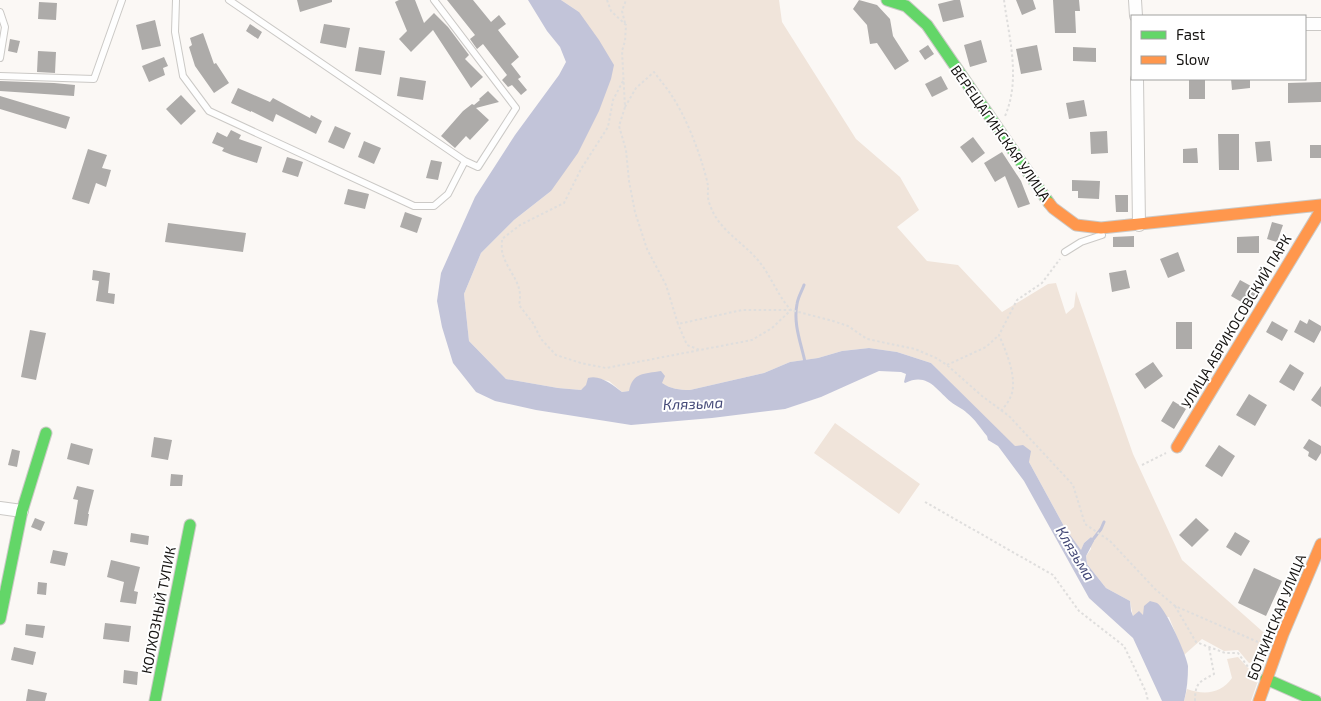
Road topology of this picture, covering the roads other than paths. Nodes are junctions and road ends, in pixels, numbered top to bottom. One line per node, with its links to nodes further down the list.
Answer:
1 (122, 0): 12 (lane)
2 (176, 0): 14 (lane)
3 (229, 0): 14 (lane)
4 (434, 0): 14 (lane)
5 (888, 0): 17 (street, ВЕРЕЩАГИНСКАЯ УЛИЦА)
6 (1135, 0): 8 (street)
7 (0, 12): 11 (lane)
8 (1136, 15)
9 (1306, 24): 10 (street)
10 (1321, 24)
11 (0, 58)
12 (0, 76)
13 (1138, 80): 17 (street)
14 (465, 161)
15 (1321, 205): 17 (street, ВЕРЕЩАГИНСКАЯ УЛИЦА)
16 (1321, 210): 20 (street, УЛИЦА АБРИКОСОВСКИЙ ПАРК)
17 (1139, 225): 18 (lane)
18 (1066, 252)
19 (46, 433): 22 (street)
20 (1177, 447)
21 (0, 508): 22 (street)
22 (22, 512): 25 (street)
23 (190, 525): 27 (street, КОЛХОЗНЫЙ ТУПИК)
24 (1321, 544): 26 (street, БОТКИНСКАЯ УЛИЦА)
25 (0, 619)
26 (1266, 679): 28 (street, БОТКИНСКАЯ УЛИЦА); 29 (street)
27 (156, 701)
28 (1259, 701)
29 (1316, 701)

